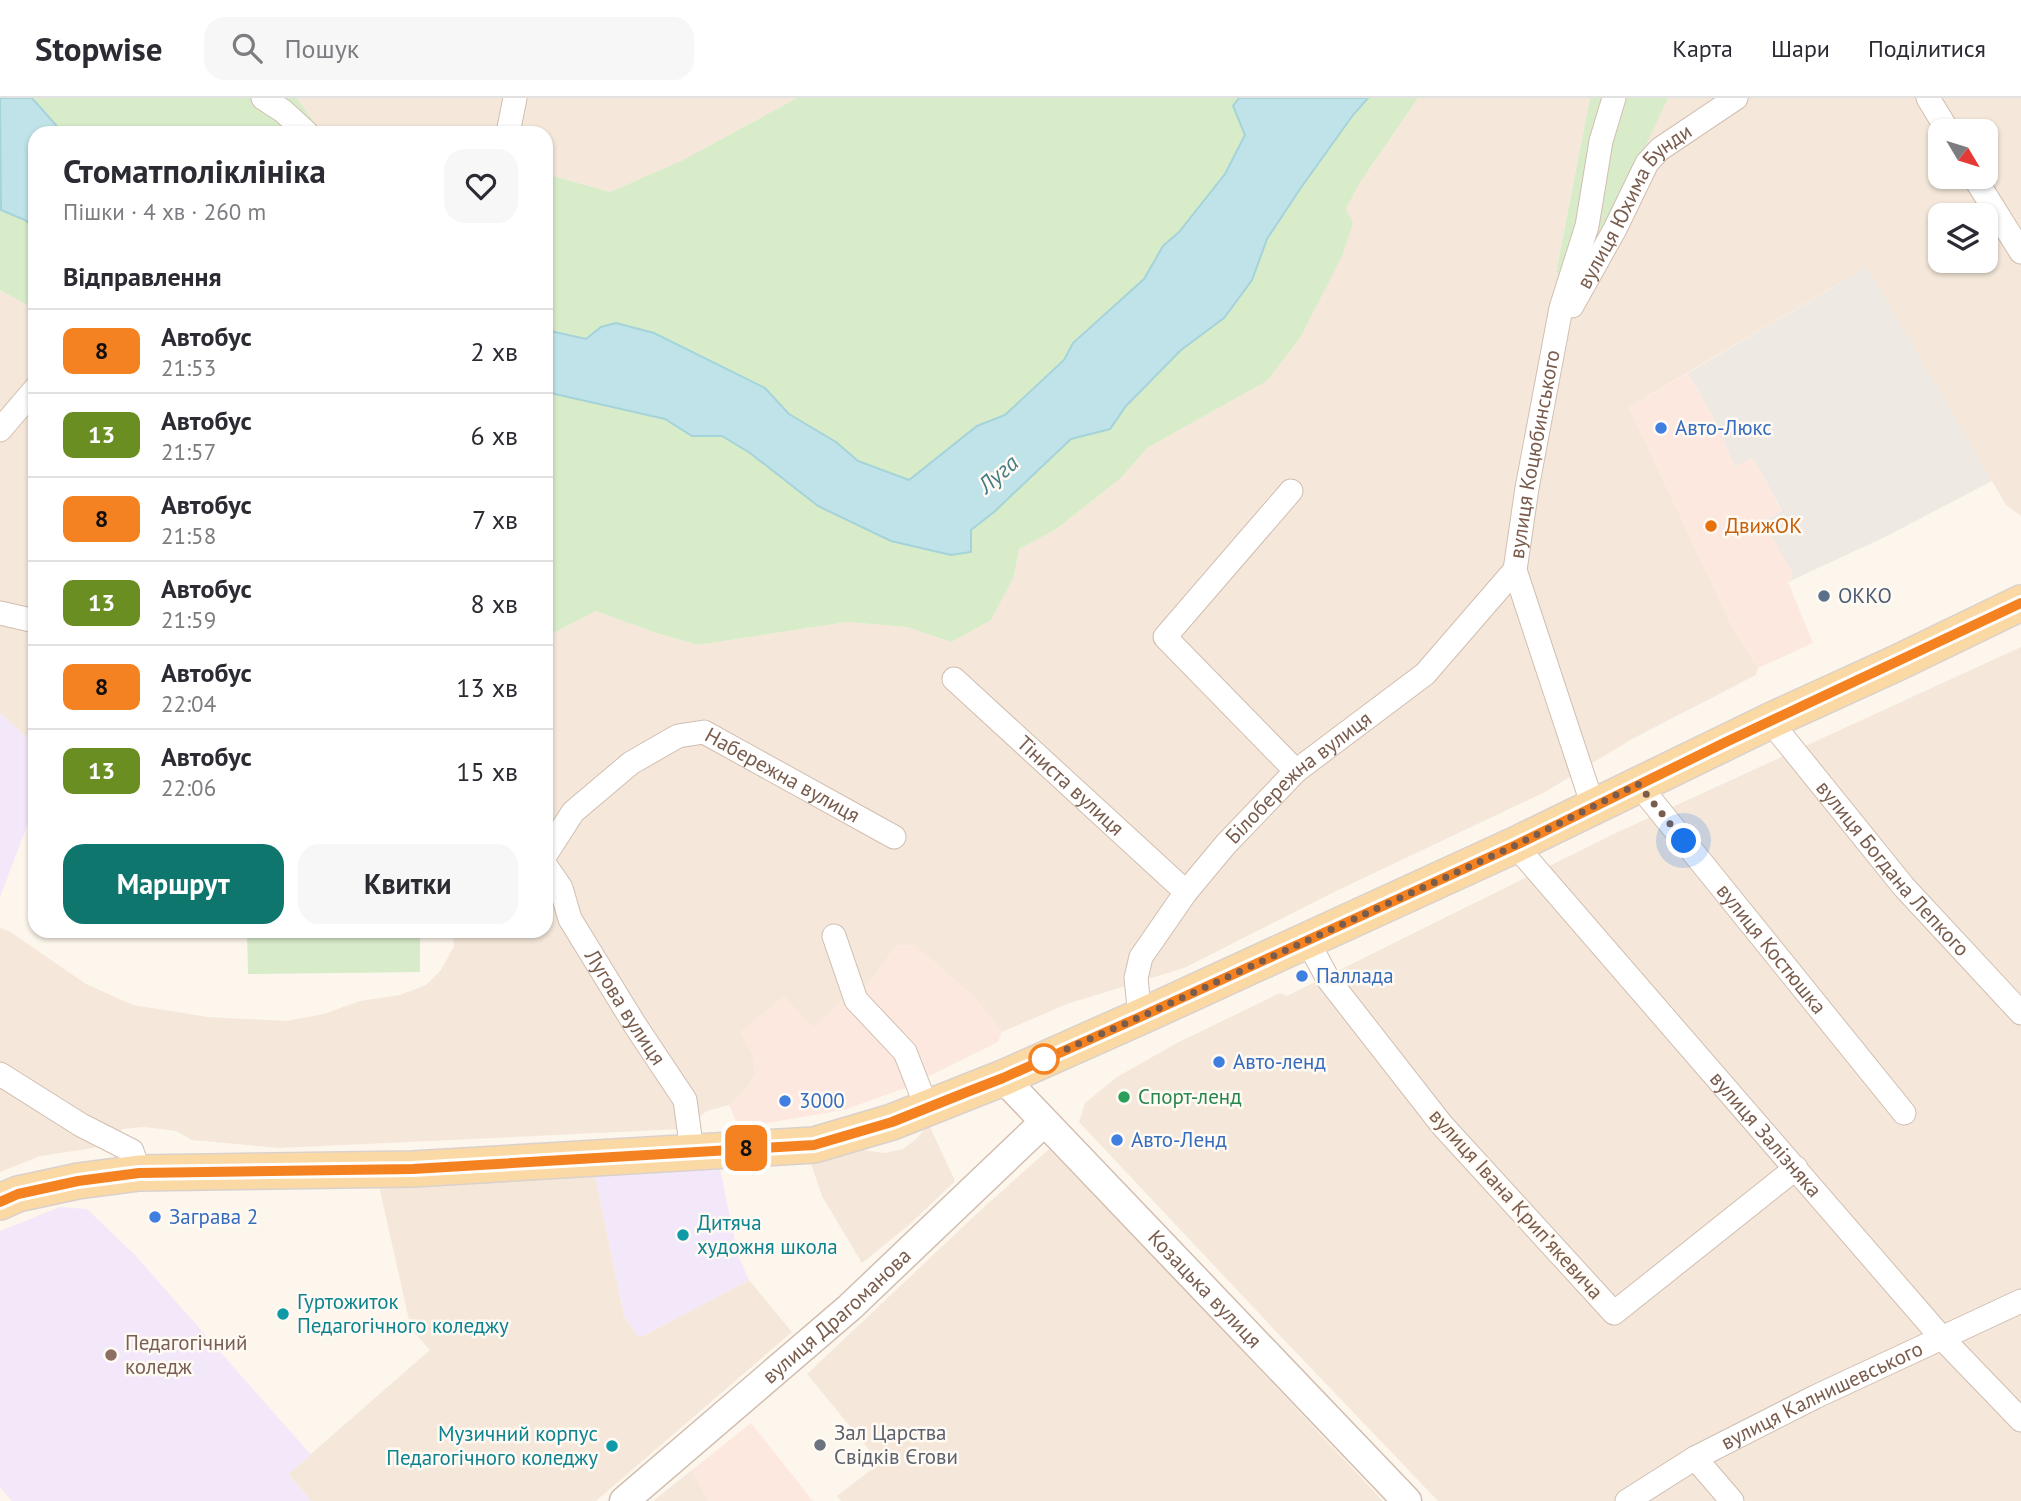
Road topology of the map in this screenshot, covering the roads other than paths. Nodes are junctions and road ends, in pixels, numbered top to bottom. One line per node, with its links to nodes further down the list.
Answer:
1 (263, 98): 7 (street)
2 (515, 98): 8 (street)
3 (1614, 98): 11 (street, вулиця Коцюбинського)
4 (1736, 98): 11 (street, вулиця Юхима Бунди)
5 (1928, 98): 6 (street)
6 (1941, 119)
7 (299, 126)
8 (509, 126)
9 (1982, 189): 10 (street)
10 (2021, 252)
11 (1555, 336): 15 (street, вулиця Коцюбинського)
12 (28, 397): 13 (street)
13 (0, 430)
14 (1291, 491): 21 (street)
15 (1515, 570): 21 (street, Білобережна вулиця); 23 (street, вулиця Коцюбинського)
16 (2021, 603): 20 (main road)
17 (0, 613): 18 (street)
18 (28, 619)
19 (954, 679): 28 (street, Тіниста вулиця)
20 (1770, 721): 22 (main road); 31 (street, вулиця Богдана Лепкого)
21 (1296, 771): 28 (street, Білобережна вулиця)
22 (1638, 784): 23 (main road); 36 (street, вулиця Костюшка)
23 (1593, 806): 26 (main road)
24 (894, 837): 25 (street, Набережна вулиця)
25 (553, 843)
26 (1516, 845): 30 (main road); 39 (street, вулиця Залізняка)
27 (553, 876): 38 (street, Лугова вулиця)
28 (1186, 892): 32 (street, Білобережна вулиця)
29 (834, 936): 35 (street)
30 (1307, 940): 32 (main road); 39 (street, вулиця Івана Крипʼякевича)
31 (2021, 1013)
32 (1140, 1017): 34 (main road)
33 (0, 1074): 40 (street)
34 (1003, 1078): 35 (main road); 37 (street, Козацька вулиця)
35 (927, 1108): 38 (main road)
36 (1904, 1114)
37 (1044, 1122): 46 (street, вулиця Драгоманова); 47 (street, Козацька вулиця)
38 (692, 1151): 40 (main road)
39 (1797, 1168): 43 (street, вулиця Залізняка)
40 (139, 1173): 41 (main road)
41 (0, 1202)
42 (2021, 1301): 43 (street, вулиця Калнишевського)
43 (1941, 1337): 44 (street, вулиця Залізняка); 45 (street, вулиця Калнишевського)
44 (2021, 1420)
45 (1695, 1458): 48 (street, вулиця Калнишевського); 49 (street)
46 (624, 1501)
47 (1407, 1501)
48 (1628, 1501)
49 (1732, 1501)

